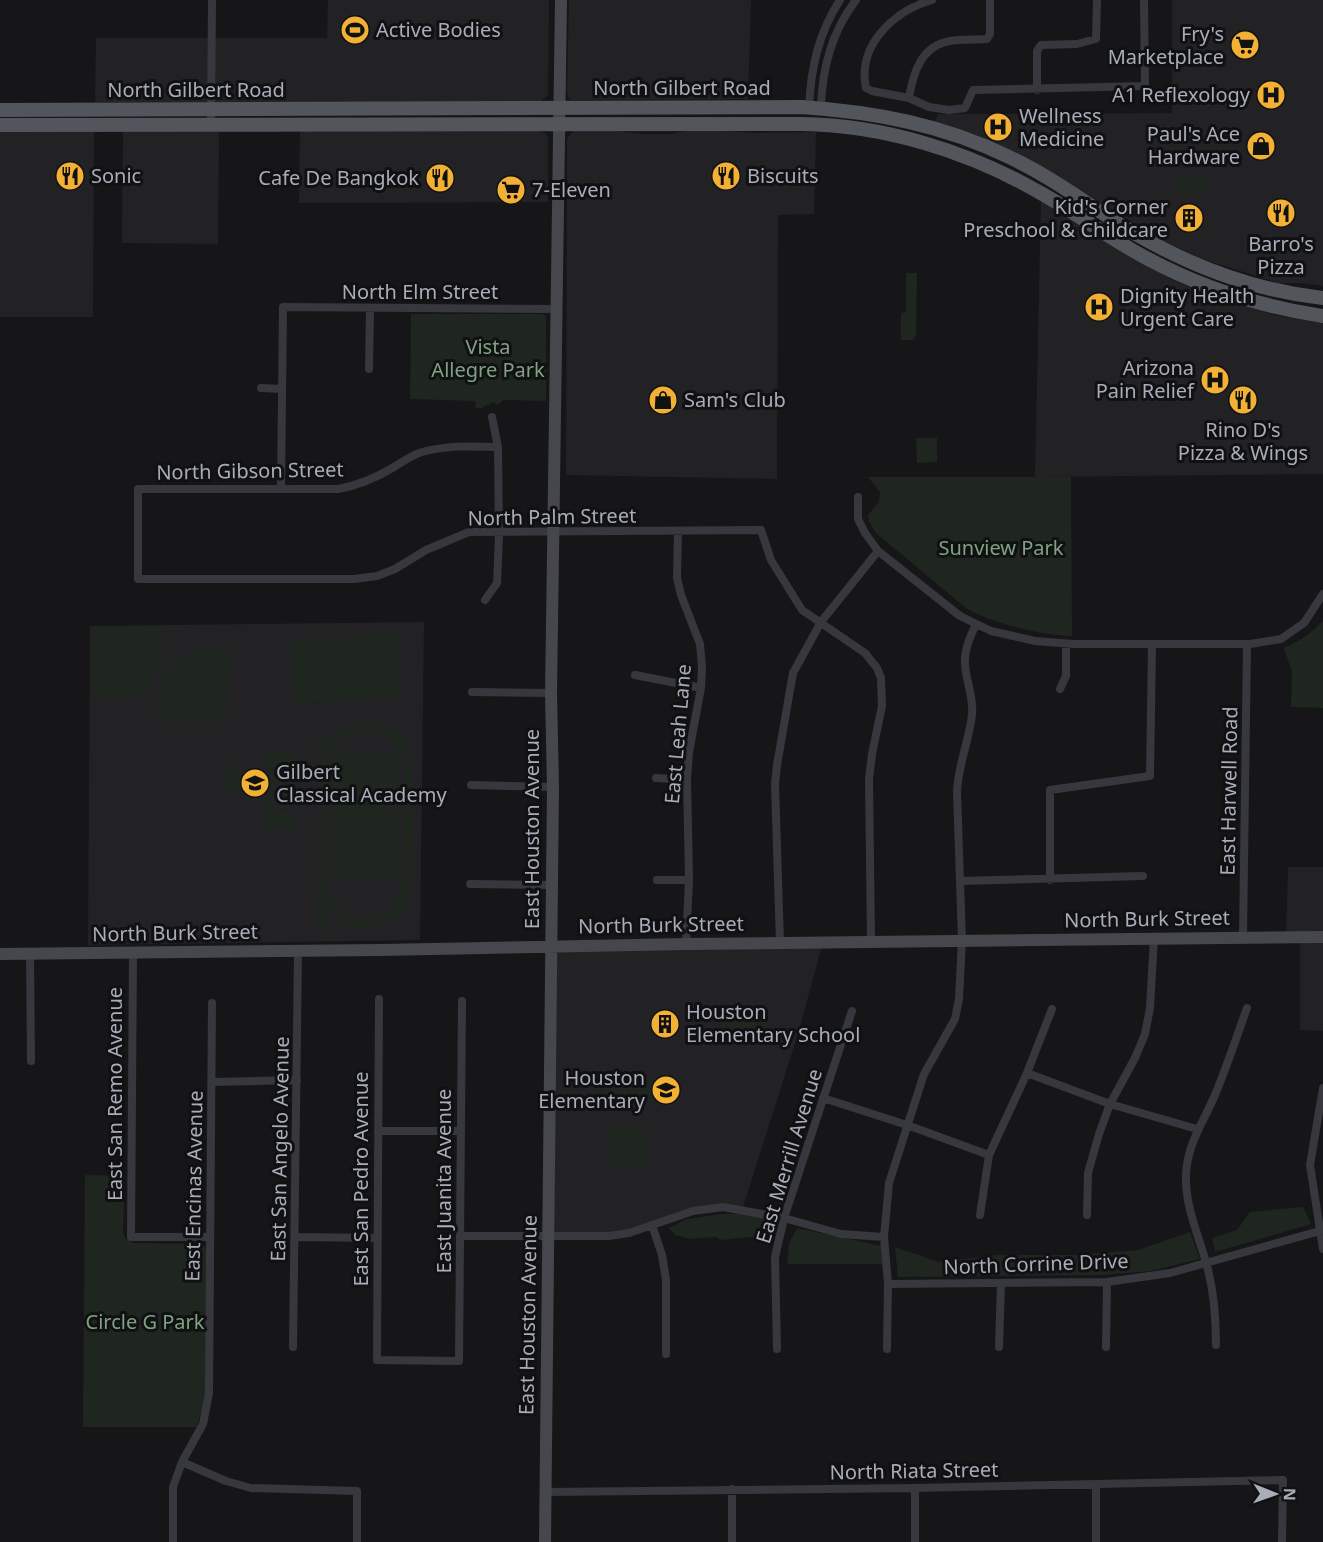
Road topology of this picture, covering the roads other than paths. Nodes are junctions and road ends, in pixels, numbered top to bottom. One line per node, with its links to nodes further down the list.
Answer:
1 (212, 0): 12 (street)
2 (561, 0): 16 (street, East Houston Avenue)
3 (840, 0): 11 (street)
4 (856, 0): 11 (street)
5 (932, 0): 10 (street)
6 (990, 0): 10 (street)
7 (1097, 0): 9 (street)
8 (1144, 0): 9 (street)
9 (1037, 90): 10 (street)
10 (909, 98)
11 (815, 108): 16 (main road, North Gilbert Road); 21 (main road, North Gilbert Road)
12 (211, 109): 13 (main road, North Gilbert Road); 15 (main road, North Gilbert Road); 20 (street)
13 (302, 109): 16 (main road, North Gilbert Road); 18 (main road)
14 (0, 110): 15 (main road, North Gilbert Road)
15 (40, 110): 17 (main road)
16 (558, 116): 18 (main road, North Gilbert Road); 24 (street, East Houston Avenue); 25 (main road, North Gilbert Road)
17 (0, 120)
18 (302, 124): 20 (main road, North Gilbert Road)
19 (0, 125): 20 (main road, North Gilbert Road)
20 (211, 125)
21 (1291, 293): 22 (main road, North Gilbert Road); 25 (main road)
22 (1323, 298)
23 (370, 309): 24 (street, North Elm Street); 27 (street); 29 (street, North Elm Street)
24 (557, 309): 34 (street, East Houston Avenue)
25 (1286, 310): 26 (main road, North Gilbert Road)
26 (1323, 316)
27 (369, 369)
28 (261, 388): 29 (street)
29 (282, 389): 32 (street)
30 (492, 417): 31 (street)
31 (498, 447): 32 (street, North Gibson Street); 36 (street)
32 (281, 488): 38 (street, North Gibson Street)
33 (858, 497): 37 (street)
34 (554, 531): 35 (street, North Palm Street); 36 (street, North Palm Street); 50 (street, East Houston Avenue)
35 (678, 531): 41 (street, North Palm Street); 47 (street, East Leah Lane)
36 (499, 532): 38 (street, North Palm Street); 40 (street)
37 (878, 551): 41 (street); 42 (street)
38 (138, 579)
39 (1323, 594): 45 (street)
40 (485, 600)
41 (821, 622): 66 (street); 67 (street)
42 (976, 624): 43 (street); 59 (street)
43 (1066, 644): 44 (street); 48 (street)
44 (1152, 645): 45 (street); 58 (street)
45 (1247, 645): 63 (street, East Harwell Road)
46 (635, 675): 47 (street)
47 (701, 688): 52 (street, East Leah Lane)
48 (1060, 689)
49 (472, 692): 50 (street)
50 (551, 693): 54 (street, East Houston Avenue)
51 (656, 778): 52 (street)
52 (687, 780): 57 (street, East Leah Lane)
53 (471, 785): 54 (street)
54 (553, 787): 61 (street, East Houston Avenue)
55 (1143, 876): 58 (street)
56 (657, 880): 57 (street)
57 (689, 880): 68 (street, East Leah Lane)
58 (1050, 880): 59 (street)
59 (960, 881): 65 (street)
60 (471, 884): 61 (street)
61 (552, 885): 69 (street, East Houston Avenue)
62 (1323, 936): 63 (street, North Burk Street)
63 (1243, 937): 64 (street, North Burk Street)
64 (1154, 938): 65 (street, North Burk Street); 86 (street)
65 (962, 940): 66 (street, North Burk Street); 87 (street)
66 (871, 941): 67 (street, North Burk Street)
67 (780, 943): 68 (street, North Burk Street)
68 (686, 944): 69 (street, North Burk Street)
69 (552, 947): 70 (street, North Burk Street); 98 (street, East Houston Avenue)
70 (298, 951): 71 (street, North Burk Street); 82 (street, East San Angelo Avenue)
71 (133, 952): 72 (street, North Burk Street); 99 (street, East San Remo Avenue)
72 (30, 953): 73 (street, North Burk Street); 80 (street)
73 (0, 954)
74 (379, 999): 89 (street, East San Pedro Avenue)
75 (462, 1001): 90 (street, East Juanita Avenue)
76 (212, 1003): 83 (street, East Encinas Avenue)
77 (1248, 1008): 88 (street)
78 (1052, 1009): 81 (street)
79 (852, 1011): 85 (street, East Merrill Avenue)
80 (31, 1061)
81 (1027, 1073): 86 (street); 91 (street)
82 (297, 1080): 83 (street); 100 (street, East San Angelo Avenue)
83 (212, 1082): 99 (street, East Encinas Avenue)
84 (1323, 1088): 96 (street)
85 (823, 1098): 87 (street); 94 (street, East Merrill Avenue)
86 (1110, 1104): 88 (street); 93 (street)
87 (908, 1125): 91 (street); 101 (street)
88 (1197, 1129): 104 (street)
89 (378, 1131): 90 (street); 102 (street, East San Pedro Avenue)
90 (460, 1131): 97 (street, East Juanita Avenue)
91 (989, 1155): 92 (street)
92 (980, 1215)
93 (1087, 1215)
94 (784, 1218): 95 (street); 101 (street); 112 (street, East Merrill Avenue)
95 (652, 1224): 98 (street); 114 (street)
96 (1322, 1230): 103 (street); 104 (street, North Corrine Drive)
97 (461, 1236): 98 (street); 115 (street, East Juanita Avenue)
98 (549, 1236): 120 (street, East Houston Avenue)
99 (210, 1237): 116 (street, East Encinas Avenue)
100 (296, 1237): 102 (street); 109 (street, East San Angelo Avenue)
101 (884, 1237): 107 (street)
102 (378, 1238): 115 (street, East San Pedro Avenue)
103 (1323, 1249)
104 (1206, 1262): 105 (street, North Corrine Drive); 108 (street)
105 (1107, 1282): 106 (street, North Corrine Drive); 111 (street)
106 (1000, 1283): 107 (street, North Corrine Drive); 110 (street)
107 (888, 1284): 113 (street)
108 (1216, 1345)
109 (293, 1347)
110 (999, 1347)
111 (1106, 1347)
112 (777, 1349)
113 (887, 1349)
114 (666, 1354)
115 (377, 1360)
116 (182, 1462): 121 (street, East Encinas Avenue); 122 (street)
117 (1096, 1484): 118 (street, North Riata Street); 126 (street); 127 (street, North Riata Street)
118 (915, 1488): 119 (street, North Riata Street); 125 (street)
119 (732, 1489): 120 (street, North Riata Street); 124 (street)
120 (546, 1492): 123 (street, East Houston Avenue)
121 (173, 1542)
122 (357, 1542)
123 (545, 1542)
124 (732, 1542)
125 (915, 1542)
126 (1096, 1542)
127 (1282, 1542)

